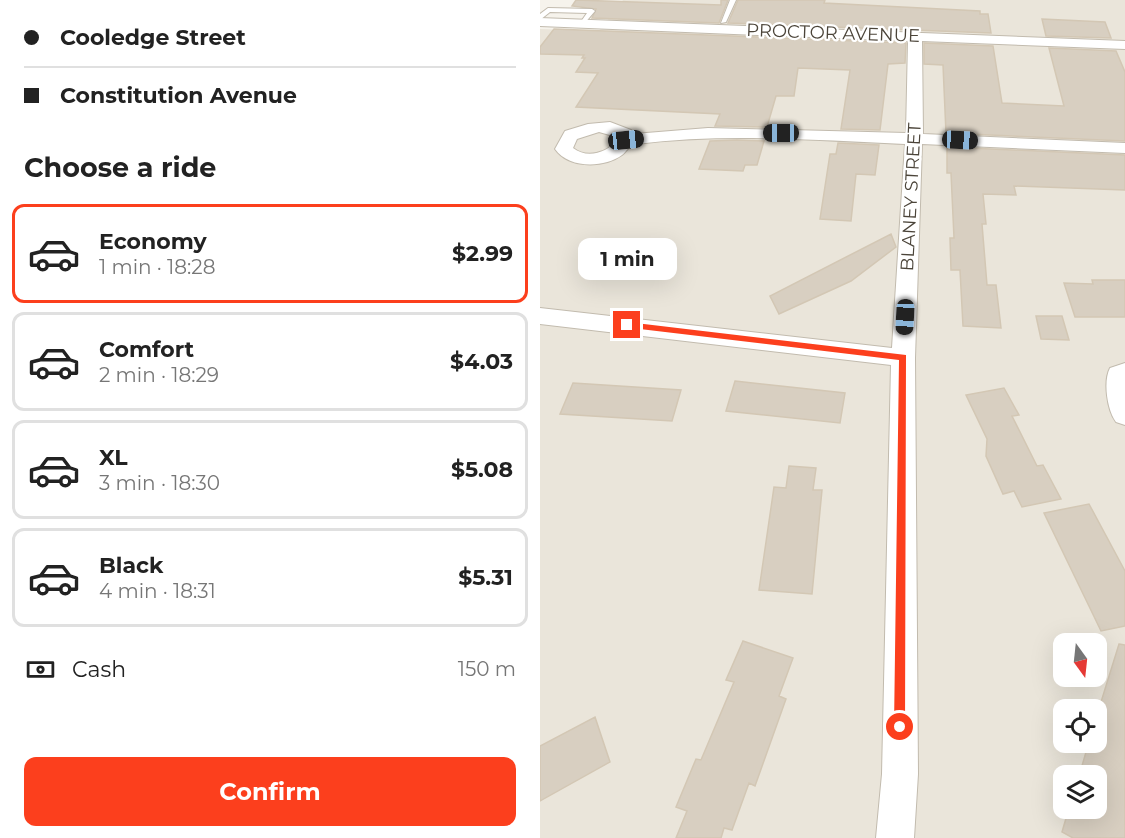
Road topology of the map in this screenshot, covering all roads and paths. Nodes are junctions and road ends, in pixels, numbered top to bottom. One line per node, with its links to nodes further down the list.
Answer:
1 (733, 0): 3 (lane)
2 (540, 20): 4 (street, PROCTOR AVENUE)
3 (723, 22)
4 (915, 36): 5 (street, PROCTOR AVENUE); 6 (street, BLANEY STREET)
5 (1125, 45)
6 (914, 138): 7 (street); 8 (street); 10 (street, BLANEY STREET)
7 (626, 140)
8 (1125, 148)
9 (540, 316): 10 (street)
10 (903, 358): 13 (street, BLANEY STREET)
11 (1122, 373): 12 (street)
12 (1125, 416)
13 (895, 838)

